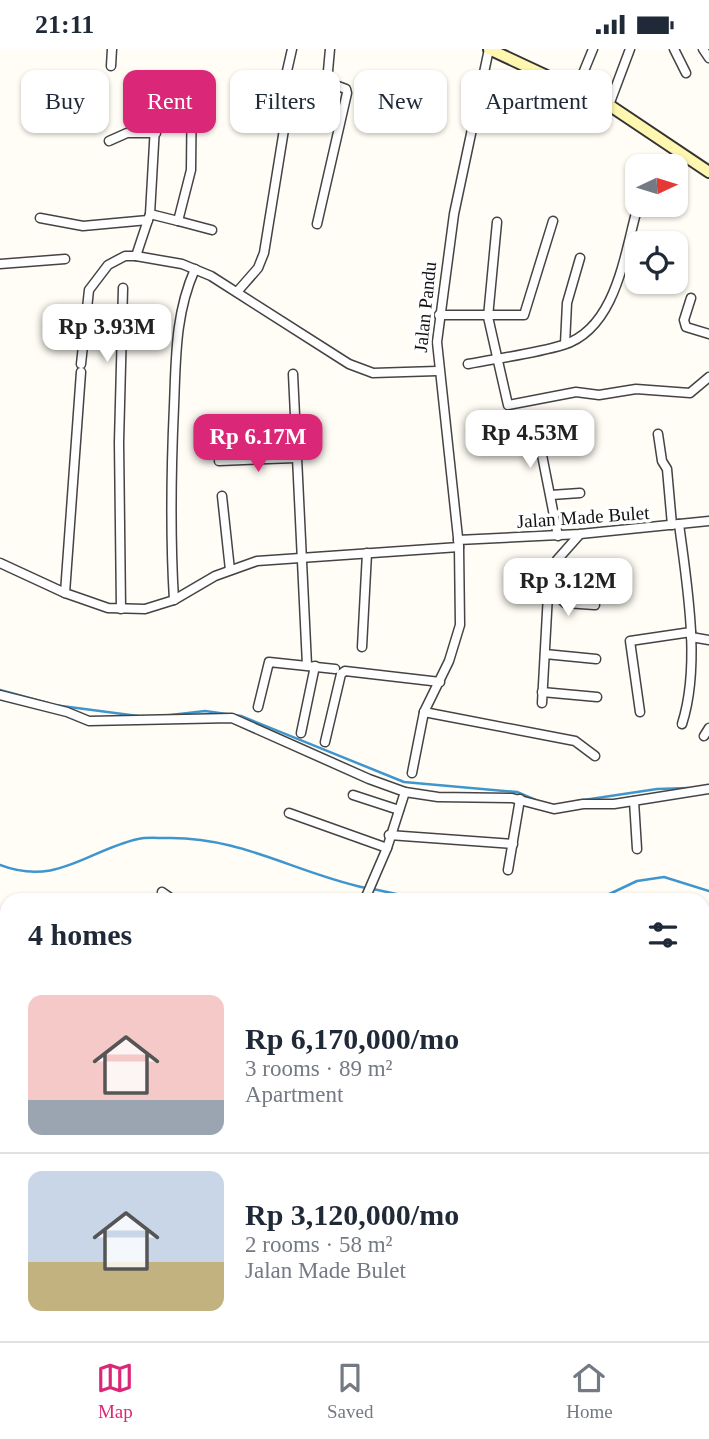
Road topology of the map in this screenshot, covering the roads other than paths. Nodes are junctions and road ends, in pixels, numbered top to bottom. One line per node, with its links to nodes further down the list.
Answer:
1 (112, 49): 10 (street)
2 (292, 49): 35 (street)
3 (330, 49): 27 (street)
4 (593, 49): 12 (street)
5 (630, 49): 14 (street)
6 (674, 49): 13 (street)
7 (704, 49): 9 (street)
8 (490, 50): 11 (main road); 37 (street, Jalan Pandu)
9 (709, 58)
10 (111, 66)
11 (536, 70)
12 (584, 70)
13 (686, 73)
14 (612, 97)
15 (612, 107): 20 (main road)
16 (127, 133): 19 (street)
17 (156, 133): 21 (street)
18 (191, 133): 24 (street)
19 (109, 141)
20 (709, 172)
21 (149, 217): 23 (street); 24 (street); 29 (street)
22 (635, 217): 40 (street)
23 (40, 218)
24 (177, 221): 28 (street)
25 (554, 221): 38 (street)
26 (497, 222): 38 (street)
27 (317, 224)
28 (212, 230)
29 (136, 256): 33 (street); 62 (street)
30 (580, 258): 40 (street)
31 (65, 259): 32 (street)
32 (0, 264)
33 (195, 269): 35 (street); 64 (street)
34 (123, 288): 66 (street)
35 (237, 292): 43 (street)
36 (691, 299): 39 (street)
37 (439, 315): 38 (street); 43 (street, Jalan Pandu)
38 (488, 317): 41 (street)
39 (709, 334)
40 (565, 344): 41 (street)
41 (495, 359): 42 (street); 45 (street)
42 (468, 364)
43 (438, 371): 57 (street, Jalan Pandu)
44 (293, 375): 48 (street)
45 (709, 377)
46 (658, 434): 54 (street)
47 (571, 440): 51 (street)
48 (295, 458): 49 (street); 59 (street)
49 (219, 461)
50 (580, 493): 51 (street)
51 (551, 495): 56 (street)
52 (222, 496): 61 (street)
53 (709, 521): 54 (street, Jalan Made Bulet)
54 (675, 525): 55 (street, Jalan Made Bulet); 67 (street)
55 (580, 534): 56 (street, Jalan Made Bulet); 63 (street)
56 (558, 536): 57 (street, Jalan Made Bulet)
57 (459, 544): 58 (street, Jalan Made Bulet); 74 (street, Jalan Pandu)
58 (367, 553): 59 (street, Jalan Made Bulet); 69 (street)
59 (300, 555): 61 (street, Jalan Made Bulet); 72 (street)
60 (0, 563): 62 (street, Jalan Made Bulet)
61 (230, 570): 64 (street, Jalan Made Bulet)
62 (65, 593): 66 (street, Jalan Made Bulet)
63 (548, 593): 65 (street); 70 (street)
64 (174, 600): 66 (street, Jalan Made Bulet)
65 (594, 605)
66 (121, 609)
67 (691, 634): 68 (street); 81 (street); 82 (street)
68 (709, 640)
69 (362, 647)
70 (545, 654): 71 (street); 75 (street)
71 (596, 659)
72 (311, 666): 73 (street); 79 (street); 83 (street)
73 (335, 669)
74 (440, 682): 80 (street, Jalan Pandu); 84 (street)
75 (542, 692): 77 (street); 78 (street)
76 (0, 695): 88 (street)
77 (597, 697)
78 (542, 703)
79 (258, 707)
80 (424, 712): 85 (street); 86 (street, Jalan Pandu)
81 (640, 712)
82 (682, 724)
83 (301, 733)
84 (325, 742)
85 (595, 756)
86 (412, 773)
87 (709, 789): 91 (street)
88 (405, 792): 90 (street); 92 (street)
89 (353, 795): 92 (street)
90 (520, 799): 91 (street); 95 (street)
91 (634, 801): 97 (street)
92 (399, 810): 94 (street)
93 (289, 813): 96 (street)
94 (389, 835): 95 (street); 96 (street)
95 (513, 844): 98 (street)
96 (387, 848): 99 (street)
97 (637, 849)
98 (508, 870)
99 (368, 893)

